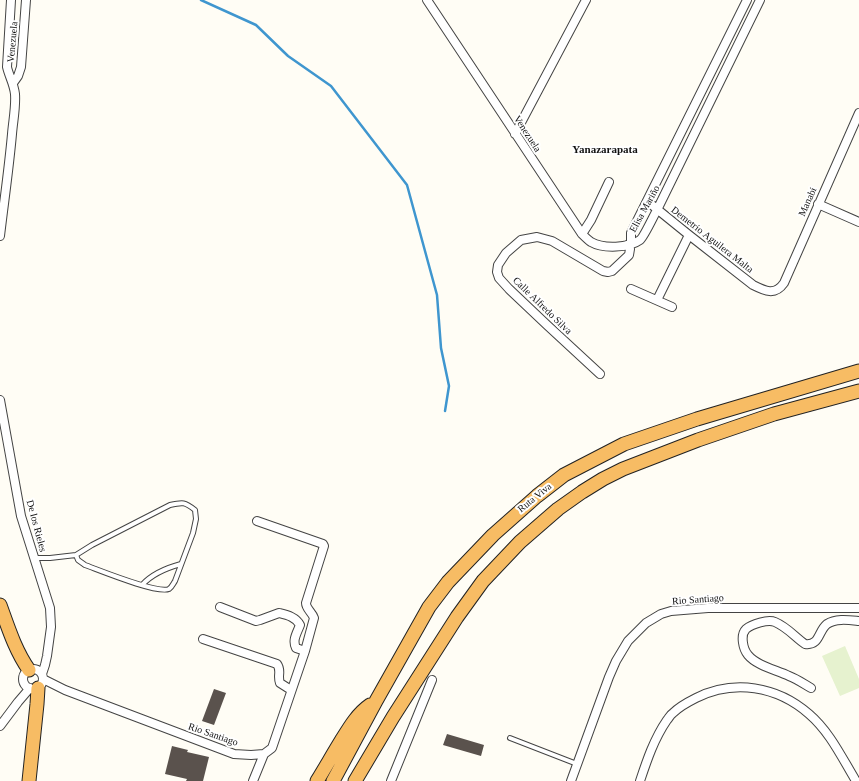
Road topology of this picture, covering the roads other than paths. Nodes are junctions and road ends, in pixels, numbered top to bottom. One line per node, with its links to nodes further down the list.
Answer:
1 (11, 0): 7 (street)
2 (26, 0): 7 (street, Venezuela)
3 (427, 0): 9 (street, Venezuela)
4 (586, 0): 9 (street)
5 (747, 0): 11 (street, Elisa Mariño)
6 (760, 0): 13 (street, Elisa Mariño)
7 (13, 83): 17 (street)
8 (859, 113): 12 (street, Manabi)
9 (515, 134): 15 (street, Venezuela)
10 (609, 182): 15 (street)
11 (647, 201): 13 (street, Demetrio Aguilera Malta); 18 (street, Elisa Mariño)
12 (818, 204): 14 (street); 20 (street, Manabi)
13 (657, 210): 16 (street, Demetrio Aguilera Malta); 18 (street, Elisa Mariño)
14 (859, 222)
15 (582, 234): 18 (street, Venezuela)
16 (688, 235): 20 (street, Demetrio Aguilera Malta); 21 (street)
17 (0, 236)
18 (629, 245): 24 (street, Calle Alfredo Silva)
19 (631, 289): 21 (street)
20 (768, 291)
21 (657, 300): 22 (street)
22 (672, 307)
23 (859, 371): 42 (highway, Ruta Viva)
24 (600, 374)
25 (859, 391): 47 (highway)
26 (0, 400): 29 (street, De los Rieles)
27 (257, 521): 37 (street)
28 (76, 555): 29 (lane); 30 (lane); 31 (lane)
29 (34, 558): 38 (street, De los Rieles)
30 (181, 564): 31 (lane); 31 (lane)
31 (142, 585)
32 (0, 605): 38 (highway)
33 (220, 607): 37 (street)
34 (859, 608): 46 (street, Rio Santiago)
35 (859, 621): 40 (street)
36 (203, 639): 41 (street)
37 (305, 650): 41 (street)
38 (35, 679): 43 (street, De los Rieles); 45 (street, Rio Santiago); 48 (highway)
39 (432, 680): 54 (street)
40 (811, 688)
41 (291, 690): 45 (street)
42 (376, 701): 50 (highway); 51 (highway, Ruta Viva)
43 (2, 723)
44 (510, 738): 46 (lane)
45 (264, 754): 49 (street)
46 (577, 764): 55 (street, Rio Santiago)
47 (363, 768): 52 (highway); 53 (highway)
48 (29, 781)
49 (253, 781)
50 (317, 781)
51 (333, 781)
52 (355, 781)
53 (361, 781)
54 (391, 781)
55 (571, 781)
56 (640, 781): 57 (street)
57 (856, 781)

